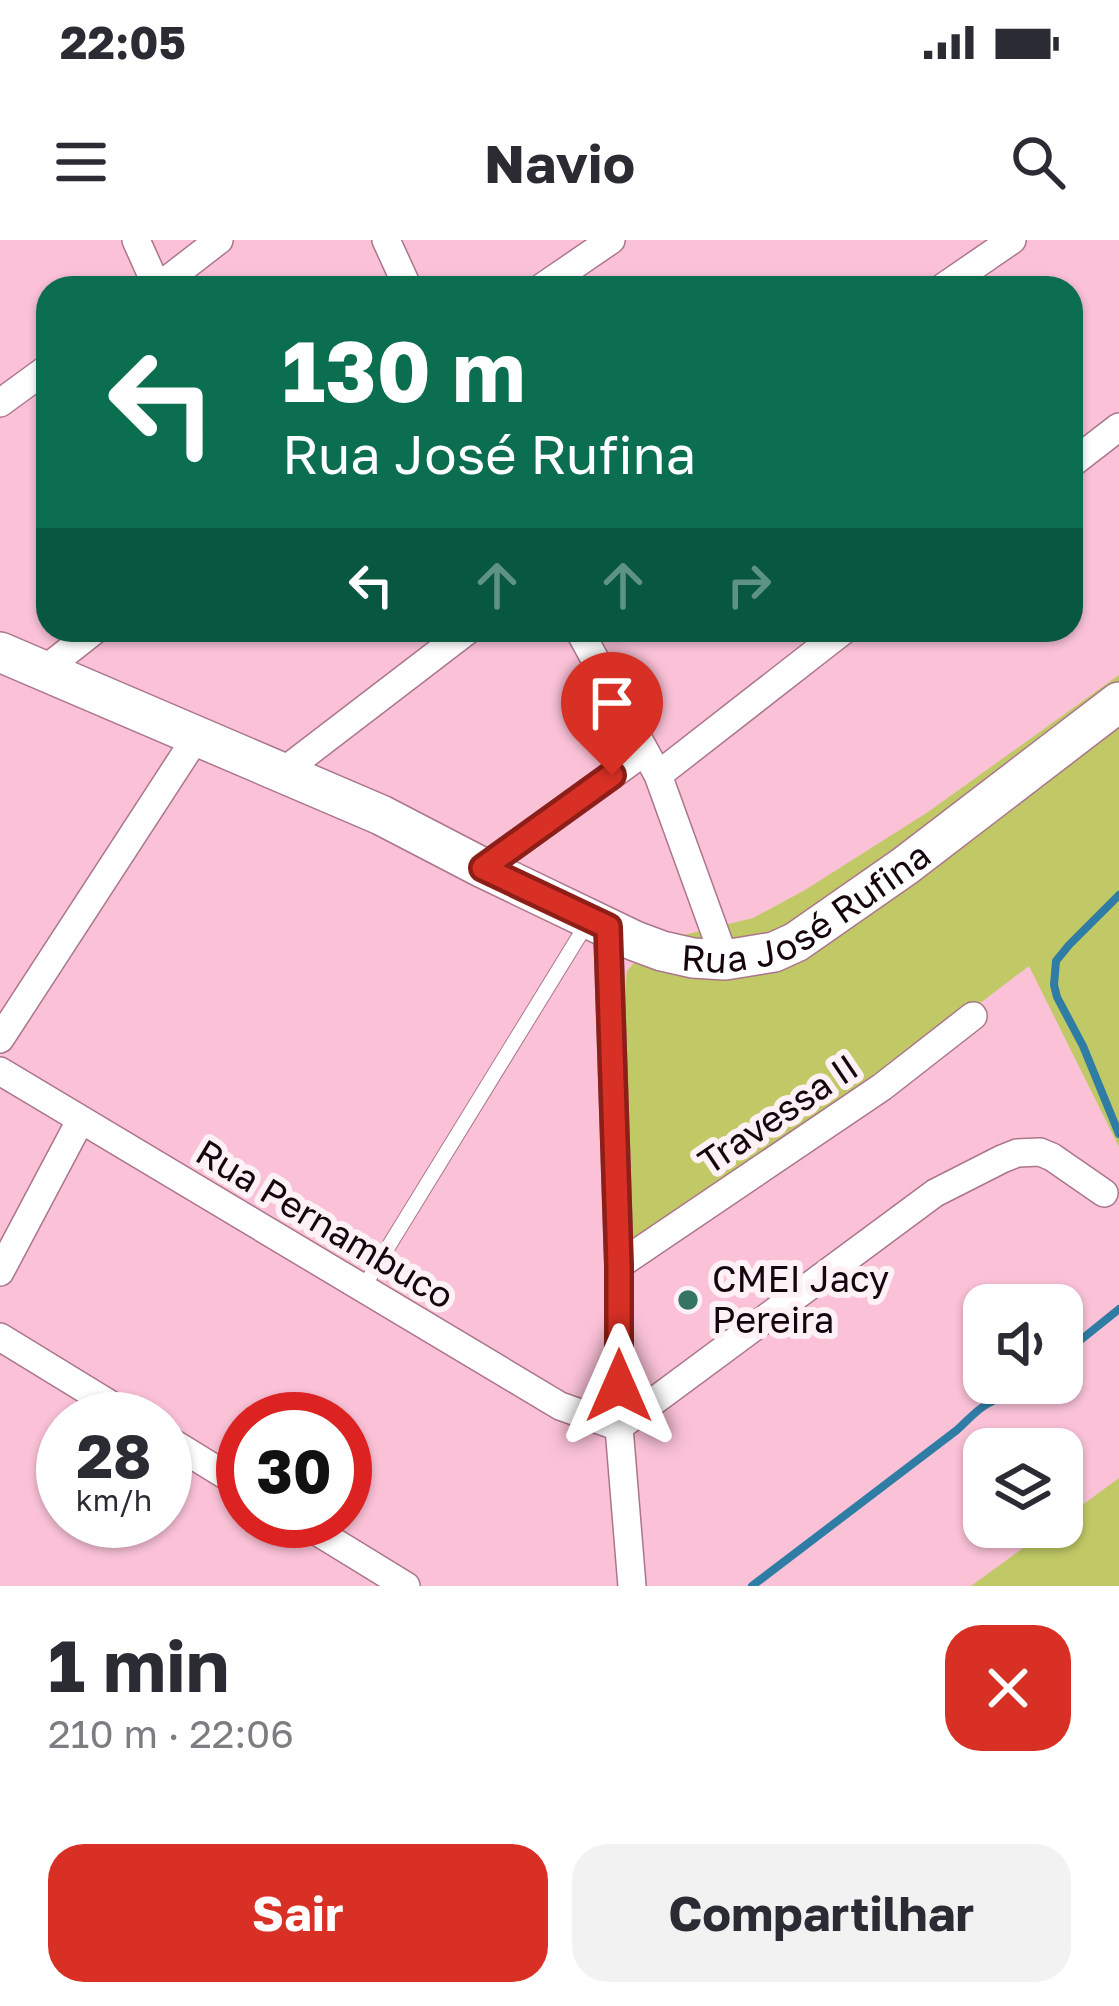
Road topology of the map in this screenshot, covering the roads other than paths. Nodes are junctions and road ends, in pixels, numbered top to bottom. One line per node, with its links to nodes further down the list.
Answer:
1 (136, 240): 6 (street)
2 (219, 240): 7 (street)
3 (386, 240): 8 (street)
4 (611, 240): 9 (street)
5 (1012, 240): 10 (street)
6 (152, 276)
7 (172, 276)
8 (402, 276)
9 (559, 276)
10 (960, 276)
11 (36, 377): 12 (street)
12 (0, 403)
13 (1119, 427): 14 (street)
14 (1083, 455)
15 (80, 642): 20 (street)
16 (452, 642): 24 (street)
17 (585, 642): 23 (street)
18 (827, 642): 23 (street)
19 (0, 652): 20 (street, Rua José Rufina)
20 (43, 671): 22 (street, Rua José Rufina)
21 (1119, 702): 27 (street, Rua José Rufina)
22 (197, 736): 24 (street, Rua José Rufina); 29 (street)
23 (651, 764): 25 (street); 27 (street)
24 (284, 771): 25 (street, Rua José Rufina)
25 (483, 868): 26 (street, Rua José Rufina)
26 (599, 923): 27 (street, Rua José Rufina); 33 (street); 35 (lane)
27 (725, 960)
28 (973, 1016): 33 (street, Travessa II)
29 (0, 1039)
30 (0, 1071): 31 (street, Rua Pernambuco)
31 (80, 1121): 34 (street); 35 (street, Rua Pernambuco)
32 (1104, 1193): 38 (street)
33 (619, 1265): 38 (street)
34 (0, 1272)
35 (362, 1288): 38 (street, Rua Pernambuco)
36 (0, 1337): 37 (street)
37 (90, 1392)
38 (619, 1427): 41 (street)
39 (344, 1548): 40 (street)
40 (406, 1586)
41 (632, 1586)

